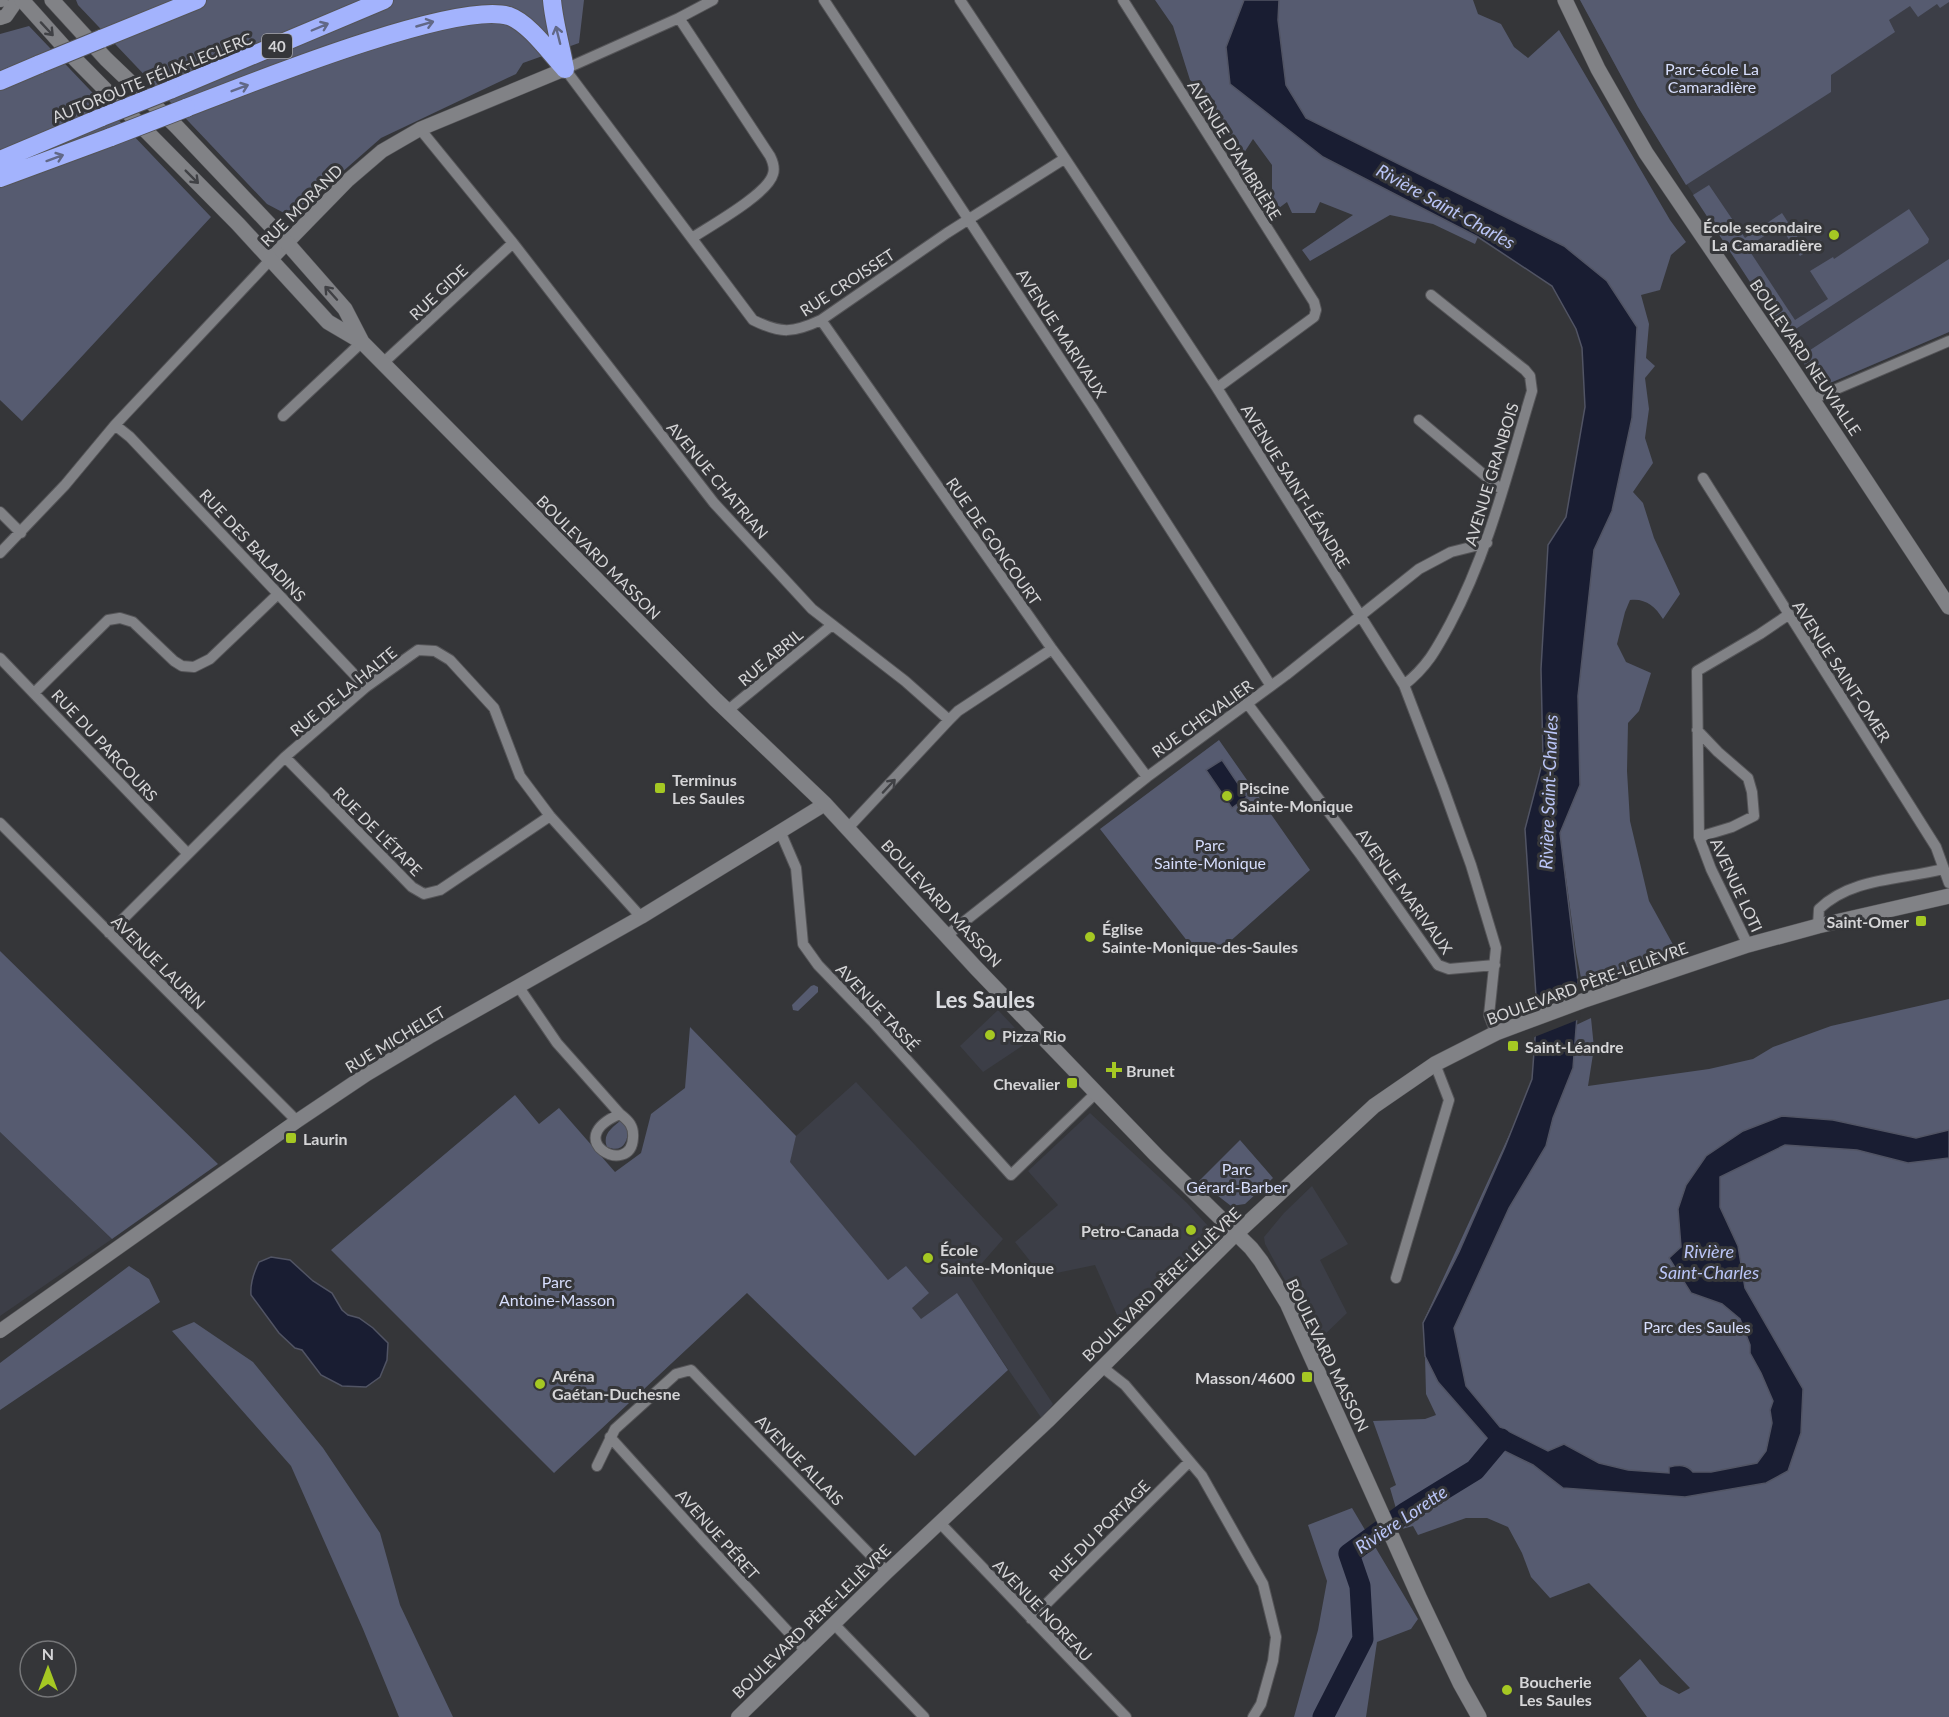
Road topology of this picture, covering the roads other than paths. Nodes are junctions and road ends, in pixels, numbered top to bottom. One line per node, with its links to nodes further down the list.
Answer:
1 (19, 0): 12 (street); 25 (main road, BOULEVARD MASSON, one-way to 25)
2 (52, 0): 23 (main road, BOULEVARD MASSON)
3 (171, 0): 14 (highway)
4 (197, 0): 14 (highway)
5 (384, 0): 19 (highway, AUTOROUTE FÉLIX-LECLERC / 40, one-way to 5, bridge)
6 (552, 0): 15 (highway, one-way to 6)
7 (713, 0): 13 (street, RUE MORAND)
8 (824, 0): 21 (street, AVENUE MARIVAUX)
9 (960, 0): 18 (street, AVENUE SAINT-LÉANDRE)
10 (1123, 0): 31 (street, AVENUE D'AMBRIÈRE)
11 (1565, 0): 32 (main road, BOULEVARD NEUVIALLE)
12 (0, 18)
13 (679, 18): 15 (street, RUE MORAND); 22 (street)
14 (101, 39): 16 (highway, bridge)
15 (565, 69): 17 (street, RUE MORAND); 20 (highway, one-way to 15, bridge); 22 (street, RUE CROISSET)
16 (0, 81)
17 (420, 129): 23 (street, RUE MORAND); 24 (street, AVENUE CHATRIAN)
18 (1064, 159): 21 (street, RUE CROISSET); 31 (street, AVENUE SAINT-LÉANDRE)
19 (0, 160)
20 (0, 178)
21 (969, 219): 27 (street, RUE CROISSET); 49 (street, AVENUE MARIVAUX)
22 (692, 238): 27 (street, RUE CROISSET)
23 (287, 243): 25 (street, RUE MORAND); 29 (main road, BOULEVARD MASSON, one-way to 23)
24 (513, 243): 30 (street, RUE GIDE); 46 (street, AVENUE CHATRIAN)
25 (271, 260): 29 (main road, BOULEVARD MASSON); 35 (street, RUE MORAND)
26 (1431, 295): 37 (street, AVENUE GRANBOIS)
27 (821, 320): 47 (street, RUE DE GONCOURT)
28 (1949, 341): 32 (street)
29 (362, 342): 30 (main road, BOULEVARD MASSON); 33 (street)
30 (383, 363): 54 (main road, BOULEVARD MASSON)
31 (1217, 388): 44 (street, AVENUE SAINT-LÉANDRE)
32 (1813, 399): 43 (main road, BOULEVARD NEUVIALLE)
33 (283, 416)
34 (1419, 420): 37 (street)
35 (115, 425): 39 (street, RUE MORAND); 42 (street, RUE DES BALADINS)
36 (1703, 478): 45 (street, AVENUE SAINT-OMER)
37 (1502, 490): 40 (street, AVENUE GRANBOIS)
38 (0, 512): 39 (street)
39 (21, 533): 41 (street, RUE MORAND)
40 (1486, 543): 44 (street, RUE CHEVALIER); 50 (street, AVENUE GRANBOIS)
41 (0, 554)
42 (278, 594): 51 (street, RUE DES BALADINS); 52 (street)
43 (1949, 608)
44 (1360, 615): 49 (street, RUE CHEVALIER); 50 (street, AVENUE SAINT-LÉANDRE)
45 (1788, 615): 56 (street, AVENUE LOTI); 66 (street, AVENUE SAINT-OMER)
46 (832, 625): 54 (street, RUE ABRIL); 55 (street, AVENUE CHATRIAN)
47 (1052, 649): 55 (street); 58 (street, RUE DE GONCOURT)
48 (0, 657): 52 (street, RUE DU PARCOURS)
49 (1271, 686): 53 (street, RUE CHEVALIER)
50 (1404, 686): 74 (street, AVENUE SAINT-LÉANDRE)
51 (366, 687): 57 (street, RUE DE LA HALTE); 60 (street, RUE DE LA HALTE)
52 (34, 693): 65 (street, RUE DU PARCOURS)
53 (1247, 703): 58 (street, RUE CHEVALIER); 74 (street, AVENUE MARIVAUX)
54 (727, 711): 59 (main road, BOULEVARD MASSON)
55 (949, 720): 62 (street, one-way to 55)
56 (1697, 730): 64 (street, AVENUE LOTI); 64 (street, AVENUE LOTI)
57 (285, 757): 60 (street, RUE DE L'ÉTAPE); 65 (street, RUE DE LA HALTE)
58 (1147, 777): 72 (street, RUE CHEVALIER)
59 (825, 804): 62 (main road, BOULEVARD MASSON); 63 (street, RUE MICHELET)
60 (550, 816): 69 (street, RUE DE LA HALTE)
61 (0, 823): 71 (street, AVENUE LAURIN)
62 (848, 828): 72 (main road, BOULEVARD MASSON)
63 (780, 831): 69 (street, RUE MICHELET); 78 (street, AVENUE TASSÉ)
64 (1699, 837): 73 (street, AVENUE LOTI)
65 (188, 854): 71 (street, RUE DE LA HALTE)
66 (1943, 869): 67 (street, AVENUE SAINT-OMER); 70 (street)
67 (1949, 883)
68 (1949, 896): 70 (main road, BOULEVARD PÈRE-LELIÈVRE)
69 (641, 917): 75 (street, RUE MICHELET)
70 (1818, 926): 73 (main road, BOULEVARD PÈRE-LELIÈVRE)
71 (109, 933): 80 (street, AVENUE LAURIN)
72 (946, 936): 78 (main road, BOULEVARD MASSON)
73 (1748, 945): 76 (main road, BOULEVARD PÈRE-LELIÈVRE)
74 (1495, 965): 76 (street, AVENUE SAINT-LÉANDRE)
75 (518, 986): 79 (street); 80 (street, RUE MICHELET)
76 (1496, 1033): 77 (main road, BOULEVARD PÈRE-LELIÈVRE)
77 (1435, 1064): 81 (main road, BOULEVARD PÈRE-LELIÈVRE); 82 (street)
78 (1097, 1092): 81 (main road, BOULEVARD MASSON)
79 (620, 1114)
80 (297, 1121): 83 (street, RUE MICHELET)
81 (1237, 1233): 84 (street, BOULEVARD PÈRE-LELIÈVRE); 97 (main road, BOULEVARD MASSON)
82 (1396, 1278)
83 (0, 1331)
84 (1102, 1366): 86 (street); 88 (street, BOULEVARD PÈRE-LELIÈVRE)
85 (610, 1437): 87 (street); 89 (street, AVENUE ALLAIS); 92 (street, AVENUE PÉRET)
86 (1189, 1462): 90 (street, RUE DU PORTAGE); 96 (street)
87 (597, 1466)
88 (939, 1522): 89 (street, BOULEVARD PÈRE-LELIÈVRE); 90 (street, AVENUE NOREAU)
89 (887, 1572): 91 (street, BOULEVARD PÈRE-LELIÈVRE)
90 (1031, 1619): 95 (street, AVENUE NOREAU)
91 (834, 1624): 92 (street, BOULEVARD PÈRE-LELIÈVRE); 94 (street)
92 (806, 1651): 93 (street, BOULEVARD PÈRE-LELIÈVRE)
93 (738, 1717)
94 (924, 1717)
95 (1126, 1717)
96 (1252, 1717)
97 (1479, 1717)

